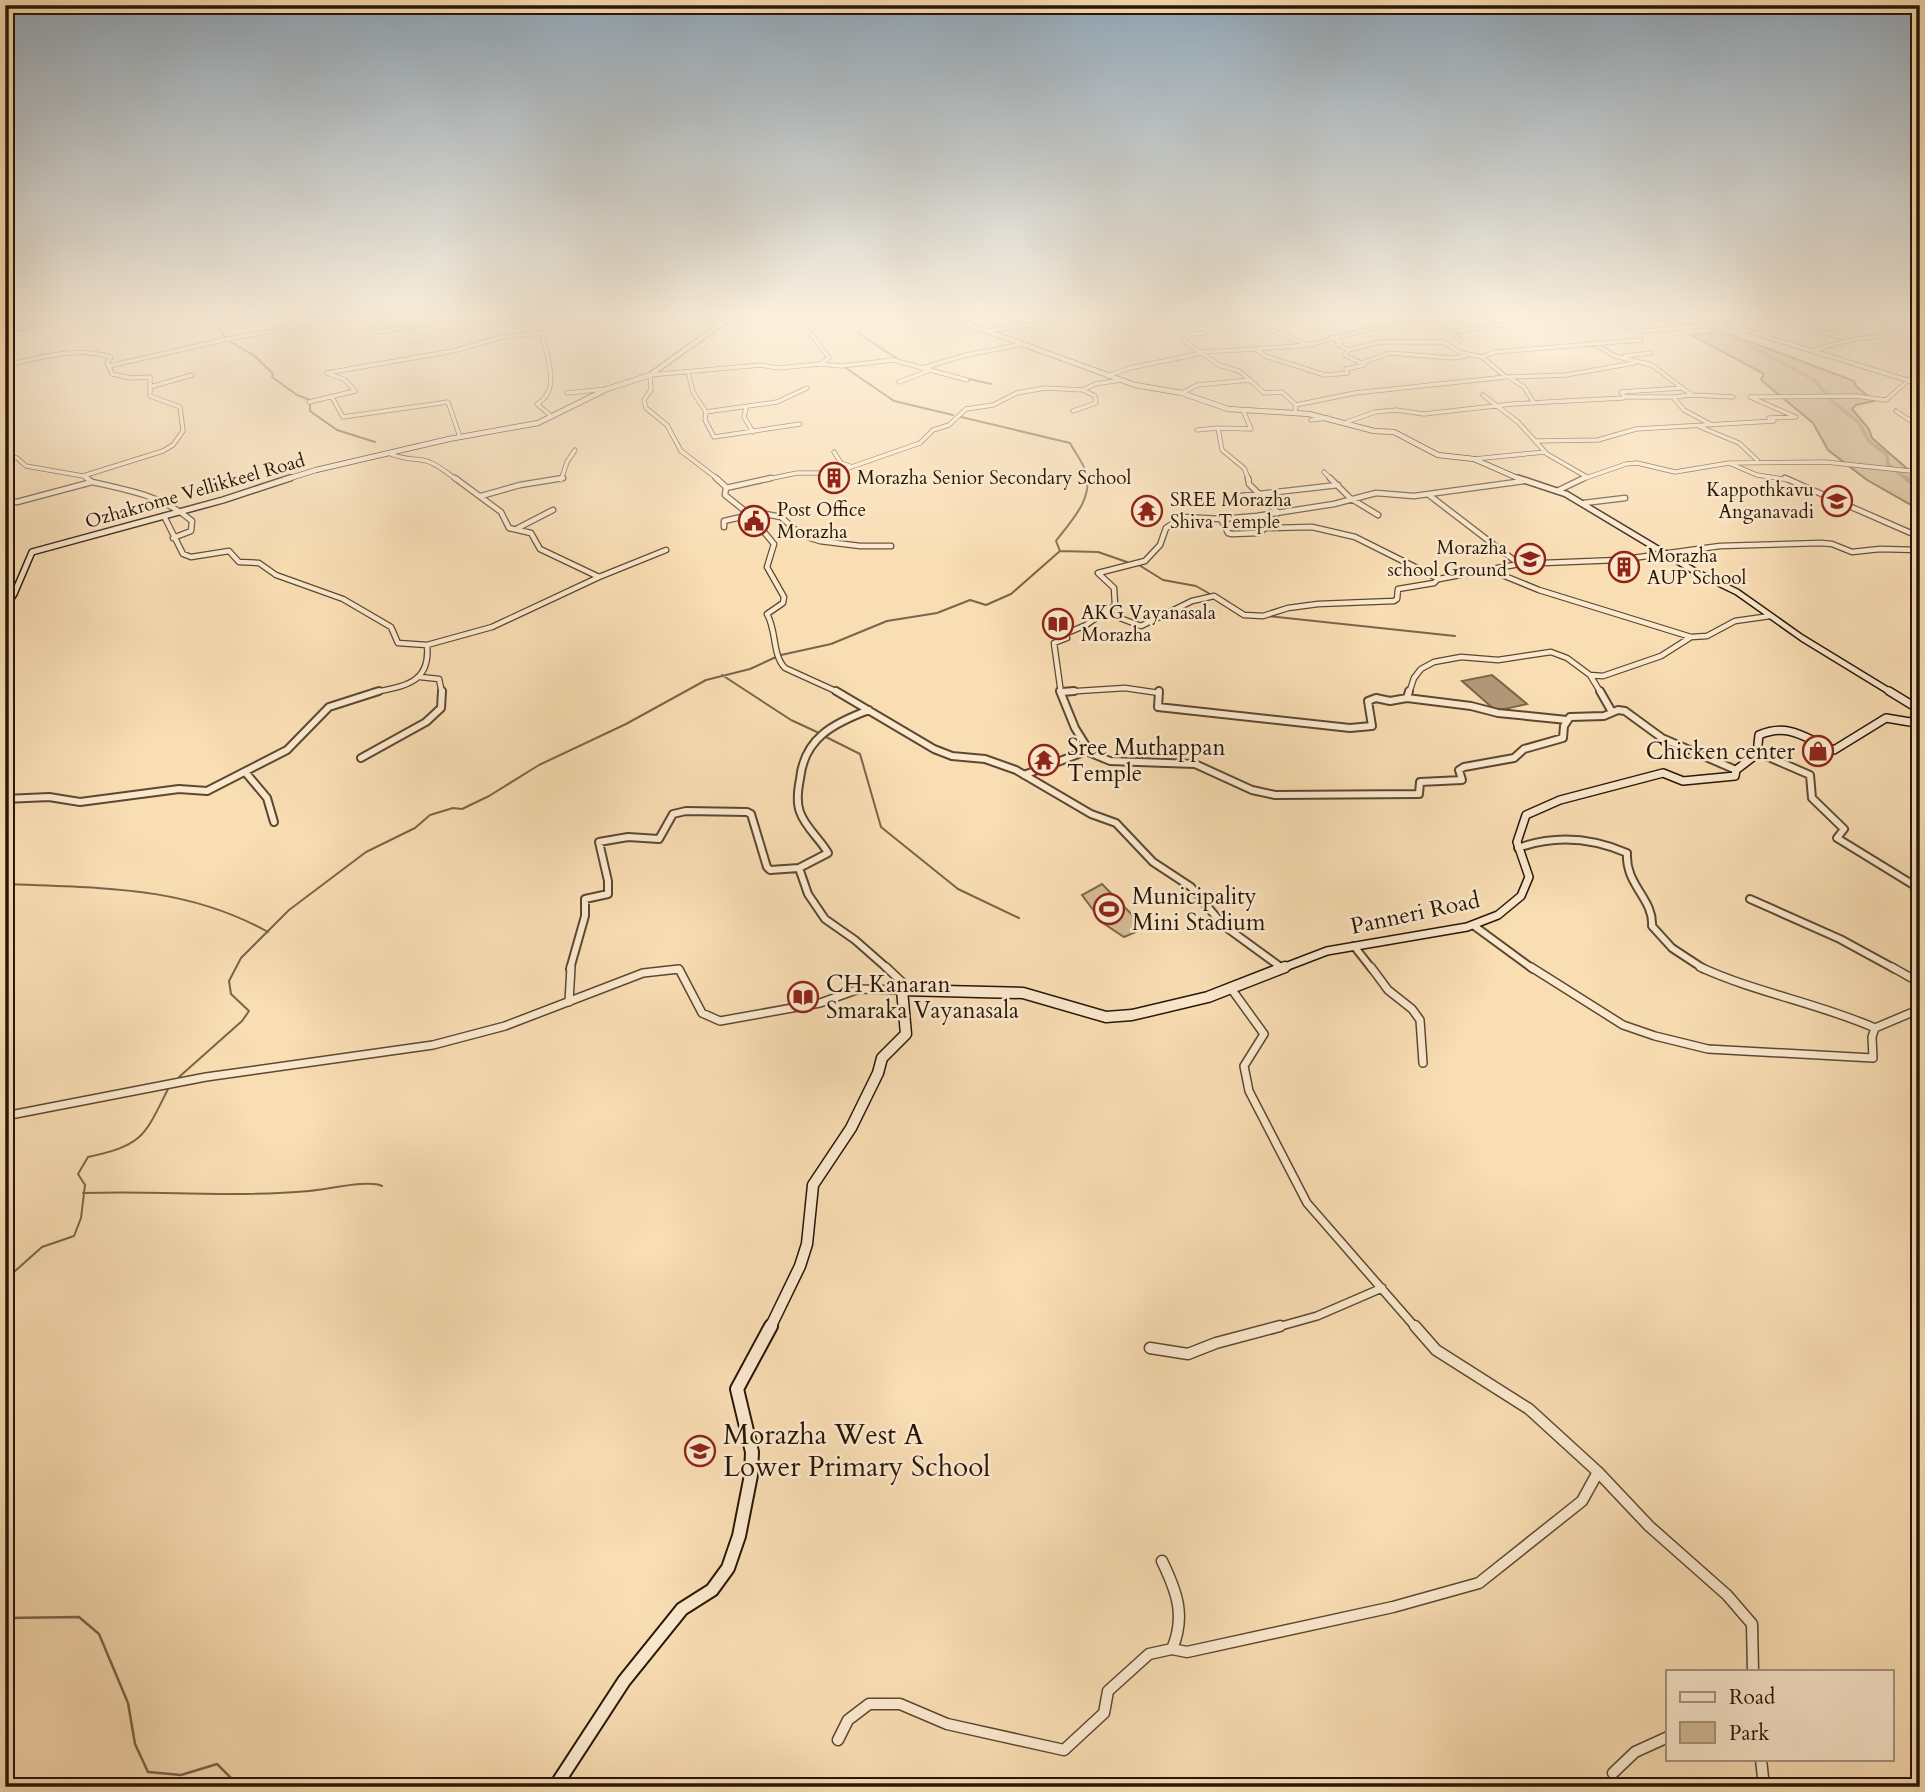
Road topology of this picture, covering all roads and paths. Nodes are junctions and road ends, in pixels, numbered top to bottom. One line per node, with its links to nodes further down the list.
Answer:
1 (157, 399): 55 (street)
2 (325, 399): 21 (street)
3 (333, 399): 42 (street)
4 (546, 399): 31 (street)
5 (587, 399): 31 (main road, Ozhakrome Vellikkeel Road)
6 (645, 399): 60 (street)
7 (697, 399): 29 (street)
8 (784, 399): 25 (street)
9 (1006, 399): 52 (street)
10 (1095, 399): 27 (street)
11 (1197, 399): 26 (main road)
12 (1289, 399): 23 (street)
13 (1327, 399): 23 (street)
14 (1489, 399): 24 (street)
15 (1531, 399): 22 (street)
16 (1600, 399): 22 (street)
17 (1674, 399): 36 (street)
18 (1754, 399): 36 (street)
19 (1869, 399): 20 (street)
20 (1888, 399)
21 (309, 402)
22 (1534, 403): 24 (street)
23 (1296, 405): 30 (street)
24 (1500, 405): 34 (street); 43 (street)
25 (746, 408): 29 (street); 41 (street)
26 (1243, 410): 30 (main road); 39 (street)
27 (1073, 411)
28 (1896, 411): 38 (street)
29 (706, 412): 41 (street)
30 (1295, 412): 32 (main road)
31 (551, 416): 42 (main road, Ozhakrome Vellikkeel Road)
32 (1328, 418): 33 (street); 34 (main road)
33 (1311, 420)
34 (1347, 422): 49 (main road)
35 (800, 424): 41 (street)
36 (1712, 425): 37 (street)
37 (1696, 426): 43 (street); 50 (street)
38 (1920, 427)
39 (1218, 428): 40 (street); 62 (street)
40 (1197, 430)
41 (753, 432)
42 (460, 437): 47 (main road, Ozhakrome Vellikkeel Road)
43 (1536, 441): 46 (street)
44 (575, 450): 64 (street)
45 (834, 452): 52 (street)
46 (1545, 452): 49 (street); 56 (street)
47 (388, 453): 64 (street); 72 (main road, Ozhakrome Vellikkeel Road)
48 (5, 456): 55 (street)
49 (1474, 459): 57 (main road)
50 (1757, 461): 51 (street); 54 (street)
51 (1729, 463): 56 (street); 80 (street)
52 (850, 466): 60 (street)
53 (1324, 472): 59 (street)
54 (1920, 472)
55 (83, 475): 58 (street)
56 (1587, 477): 61 (street)
57 (1524, 481): 61 (main road); 63 (street)
58 (92, 482): 68 (street); 72 (street)
59 (1338, 485): 62 (street); 66 (street)
60 (726, 488): 71 (street)
61 (1557, 491): 69 (main road)
62 (1258, 494): 65 (street); 73 (street)
63 (1429, 495): 66 (street); 86 (street)
64 (481, 496): 79 (street)
65 (1241, 496)
66 (1350, 498): 73 (street); 75 (street)
67 (1625, 498): 69 (street)
68 (5, 501)
69 (1584, 503): 85 (main road)
70 (553, 510): 79 (street)
71 (744, 510): 74 (street); 82 (street)
72 (182, 511): 76 (main road, Ozhakrome Vellikkeel Road); 81 (street)
73 (1278, 513): 77 (street)
74 (750, 515): 78 (street); 99 (street)
75 (1378, 515)
76 (164, 516): 81 (street); 90 (main road, Ozhakrome Vellikkeel Road)
77 (1221, 519): 89 (street); 91 (street)
78 (724, 527)
79 (518, 528): 88 (street)
80 (1920, 537)
81 (173, 538): 94 (street)
82 (891, 546)
83 (666, 550): 88 (street)
84 (1920, 550): 85 (street)
85 (1666, 554): 86 (street); 92 (main road)
86 (1519, 564): 87 (street)
87 (1489, 570): 89 (street); 93 (street)
88 (599, 577): 94 (street)
89 (1438, 579): 91 (street)
90 (5, 608)
91 (1104, 612): 97 (street)
92 (1770, 616): 93 (street); 100 (main road)
93 (1691, 637): 95 (street)
94 (427, 645): 96 (street)
95 (1590, 675): 98 (street); 101 (street)
96 (420, 677): 106 (street); 108 (street)
97 (1062, 692): 98 (street); 104 (street)
98 (1406, 698): 102 (street)
99 (869, 710): 109 (street); 113 (street)
100 (1920, 710)
101 (1612, 712): 102 (street); 107 (street)
102 (1567, 720): 104 (street)
103 (1920, 720): 105 (main road, Panneri Road)
104 (1090, 752): 109 (street)
105 (1757, 752): 107 (main road, Panneri Road); 114 (street)
106 (361, 758)
107 (1736, 770): 112 (main road, Panneri Road)
108 (246, 773): 110 (street); 111 (street)
109 (1024, 775): 118 (street)
110 (5, 799)
111 (274, 822)
112 (1518, 848): 116 (main road, Panneri Road); 124 (street)
113 (799, 868): 121 (street); 122 (street)
114 (1920, 888)
115 (1750, 899): 119 (street)
116 (1473, 925): 117 (main road, Panneri Road); 124 (street)
117 (1354, 946): 118 (main road, Panneri Road); 125 (street)
118 (1282, 968): 120 (main road, Panneri Road)
119 (1920, 983)
120 (1230, 987): 121 (main road, Panneri Road); 127 (street)
121 (902, 990): 122 (street); 137 (main road)
122 (569, 1002): 126 (street)
123 (1920, 1009): 124 (street)
124 (1875, 1028)
125 (1423, 1063)
126 (5, 1116)
127 (1382, 1288): 128 (street); 129 (street)
128 (1150, 1348)
129 (1598, 1472): 131 (street); 132 (street)
130 (1162, 1561): 131 (street)
131 (1172, 1649): 134 (street)
132 (1753, 1670)
133 (1666, 1738): 136 (street)
134 (838, 1740)
135 (1761, 1760): 138 (street)
136 (1613, 1773)
137 (555, 1787)
138 (1764, 1787)

